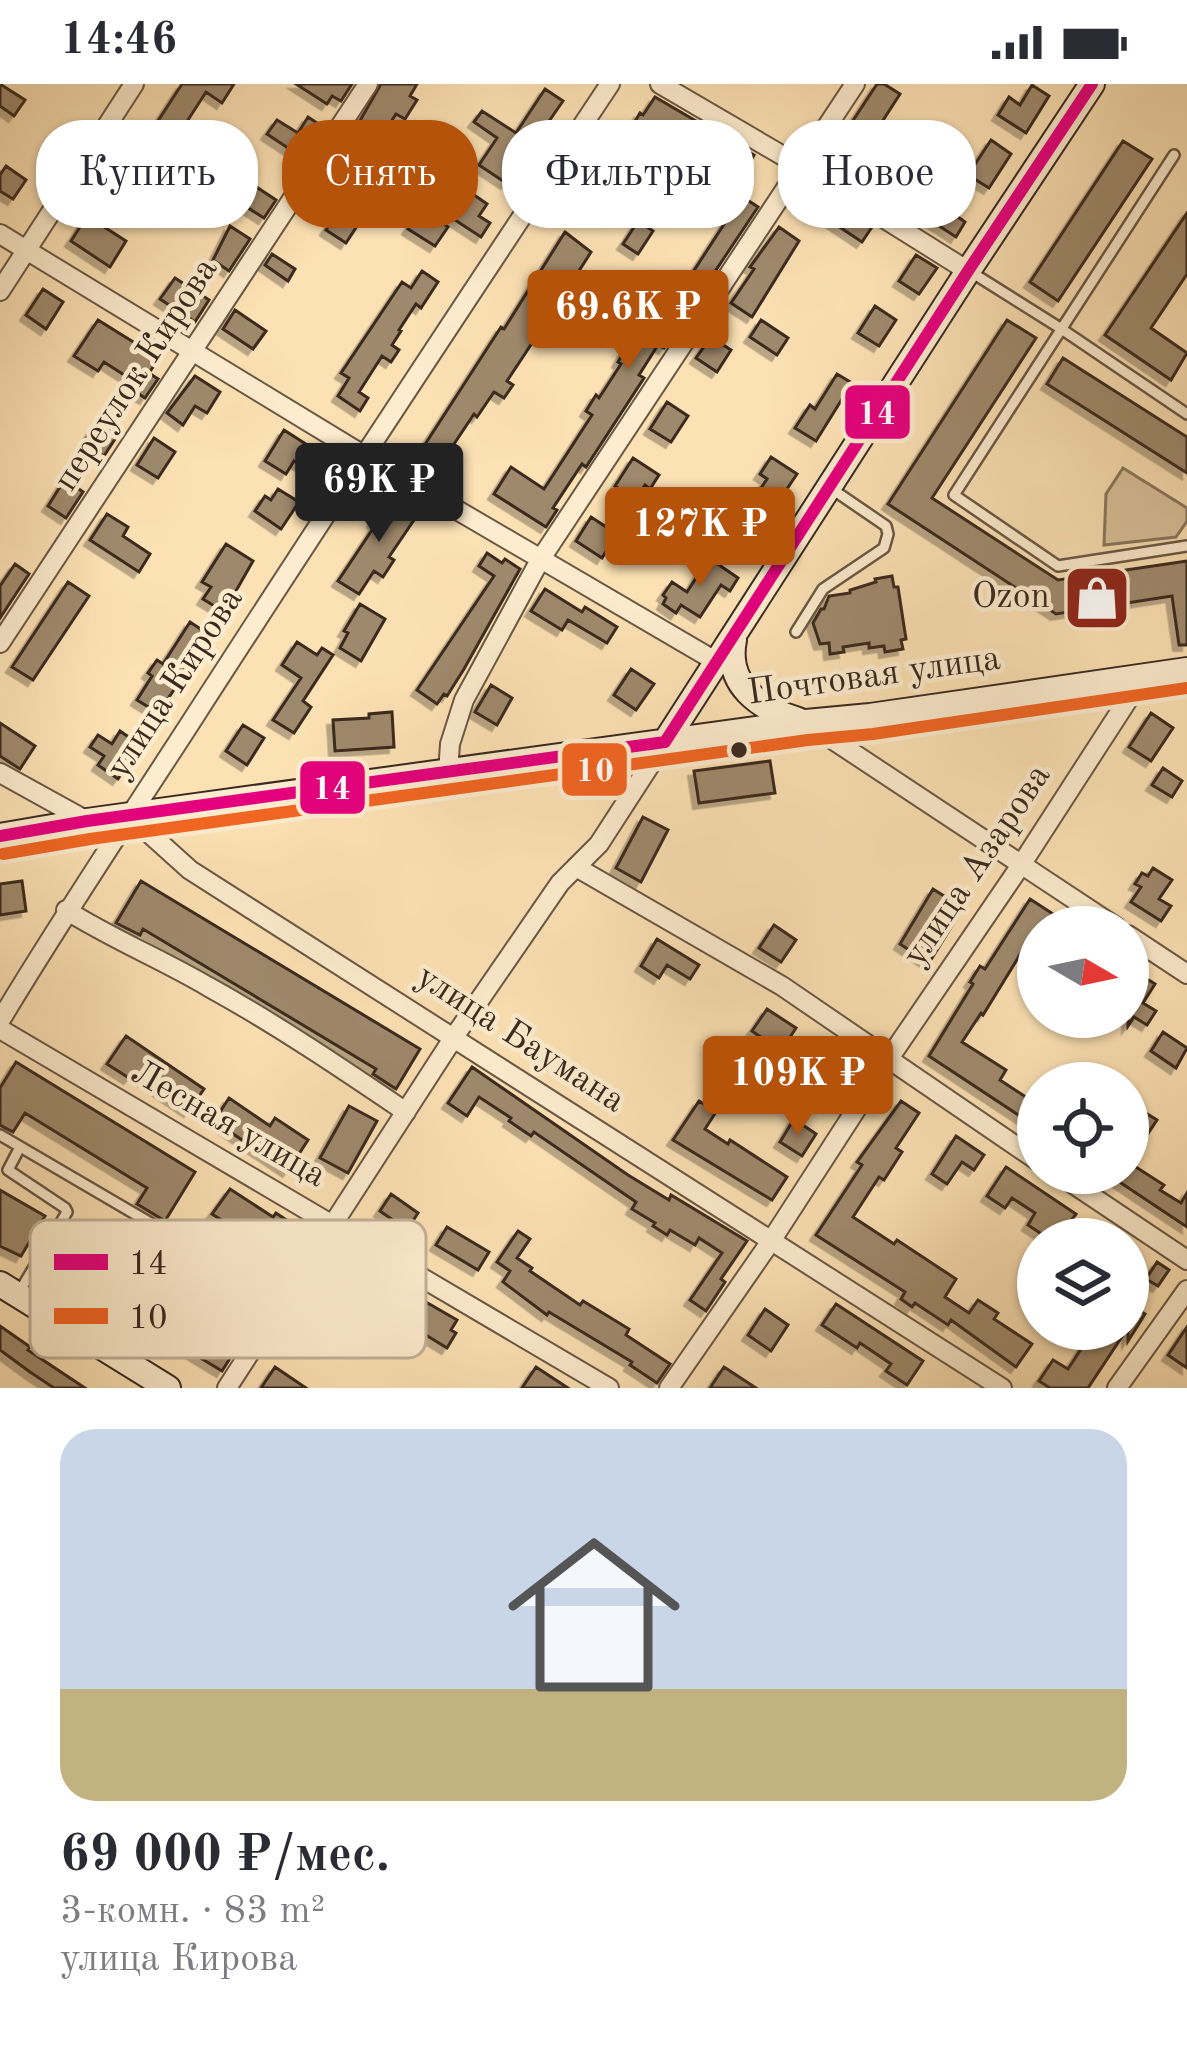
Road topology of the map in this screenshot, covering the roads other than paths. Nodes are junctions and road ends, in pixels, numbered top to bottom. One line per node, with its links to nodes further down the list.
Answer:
1 (134, 84): 13 (street)
2 (368, 84): 17 (street, переулок Кирова)
3 (610, 84): 19 (street, улица Кирова)
4 (661, 84): 8 (street)
5 (855, 84): 7 (street)
6 (1092, 84): 14 (main road)
7 (832, 120)
8 (778, 153)
9 (1174, 155): 16 (lane)
10 (778, 203): 22 (street)
11 (899, 228): 14 (street)
12 (0, 234): 13 (street)
13 (27, 250): 15 (street); 17 (street)
14 (968, 271): 16 (lane); 20 (main road)
15 (0, 291)
16 (1060, 328): 18 (lane); 21 (lane)
17 (193, 351): 19 (street); 25 (street, переулок Кирова)
18 (1187, 414)
19 (363, 454): 22 (street); 33 (street, улица Кирова)
20 (830, 487): 23 (main road); 24 (lane)
21 (1187, 546)
22 (540, 560): 26 (street); 32 (street)
23 (736, 632): 26 (main road); 29 (main road)
24 (796, 632)
25 (0, 643)
26 (717, 662): 30 (main road)
27 (1137, 677): 28 (main road, Почтовая улица); 29 (main road, Почтовая улица); 36 (street, улица Азарова)
28 (1184, 677)
29 (806, 722): 30 (main road, Почтовая улица); 36 (street)
30 (664, 742): 32 (main road, Почтовая улица); 37 (street)
31 (0, 773): 34 (street)
32 (448, 773): 33 (main road, Почтовая улица)
33 (130, 816): 34 (main road, Почтовая улица); 39 (street, улица Кирова); 43 (street, улица Баумана)
34 (87, 821): 35 (main road, Почтовая улица)
35 (0, 836)
36 (1021, 865): 38 (street); 44 (street, улица Азарова)
37 (577, 867): 43 (street); 44 (street)
38 (1084, 906)
39 (66, 910): 42 (street, улица Кирова); 45 (street)
40 (1149, 949): 41 (street)
41 (1187, 974)
42 (0, 1025): 52 (street, Лесная улица)
43 (454, 1037): 45 (street); 54 (street, улица Баумана)
44 (888, 1060): 48 (street); 54 (street, улица Азарова)
45 (406, 1112): 53 (street)
46 (0, 1135): 47 (lane)
47 (20, 1147): 50 (lane); 51 (lane)
48 (1017, 1147)
49 (1088, 1194): 55 (street)
50 (61, 1220)
51 (145, 1220)
52 (324, 1220)
53 (338, 1220)
54 (771, 1241): 65 (street, улица Азарова); 66 (street, улица Баумана)
55 (1187, 1260)
56 (30, 1261): 58 (lane)
57 (426, 1280): 64 (street, Лесная улица)
58 (9, 1289)
59 (1187, 1290): 67 (street)
60 (120, 1358): 62 (main road)
61 (247, 1358): 63 (street)
62 (168, 1388)
63 (227, 1388)
64 (609, 1388)
65 (669, 1388)
66 (1003, 1388)
67 (1117, 1388)

